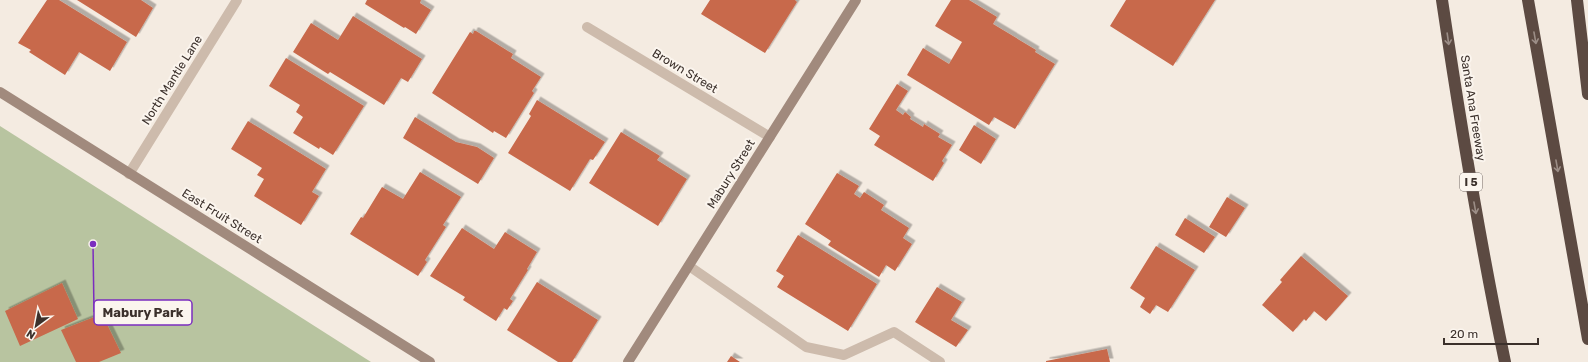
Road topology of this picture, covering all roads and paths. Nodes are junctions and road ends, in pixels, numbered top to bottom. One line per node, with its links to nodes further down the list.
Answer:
1 (237, 0): 10 (street, North Mantle Lane)
2 (856, 0): 9 (street, Mabury Street)
3 (1442, 0): 16 (highway, Santa Ana Freeway / I 5, one-way to 16)
4 (1528, 0): 12 (highway, one-way to 12)
5 (1576, 0): 8 (highway)
6 (587, 27): 9 (street, Brown Street)
7 (0, 92): 10 (street, East Fruit Street)
8 (1588, 94)
9 (770, 137): 11 (street, Mabury Street)
10 (129, 174): 13 (street, East Fruit Street)
11 (689, 266): 14 (street, Mabury Street); 15 (street)
12 (1588, 339)
13 (430, 362)
14 (628, 362)
15 (940, 362)
16 (1505, 362)

